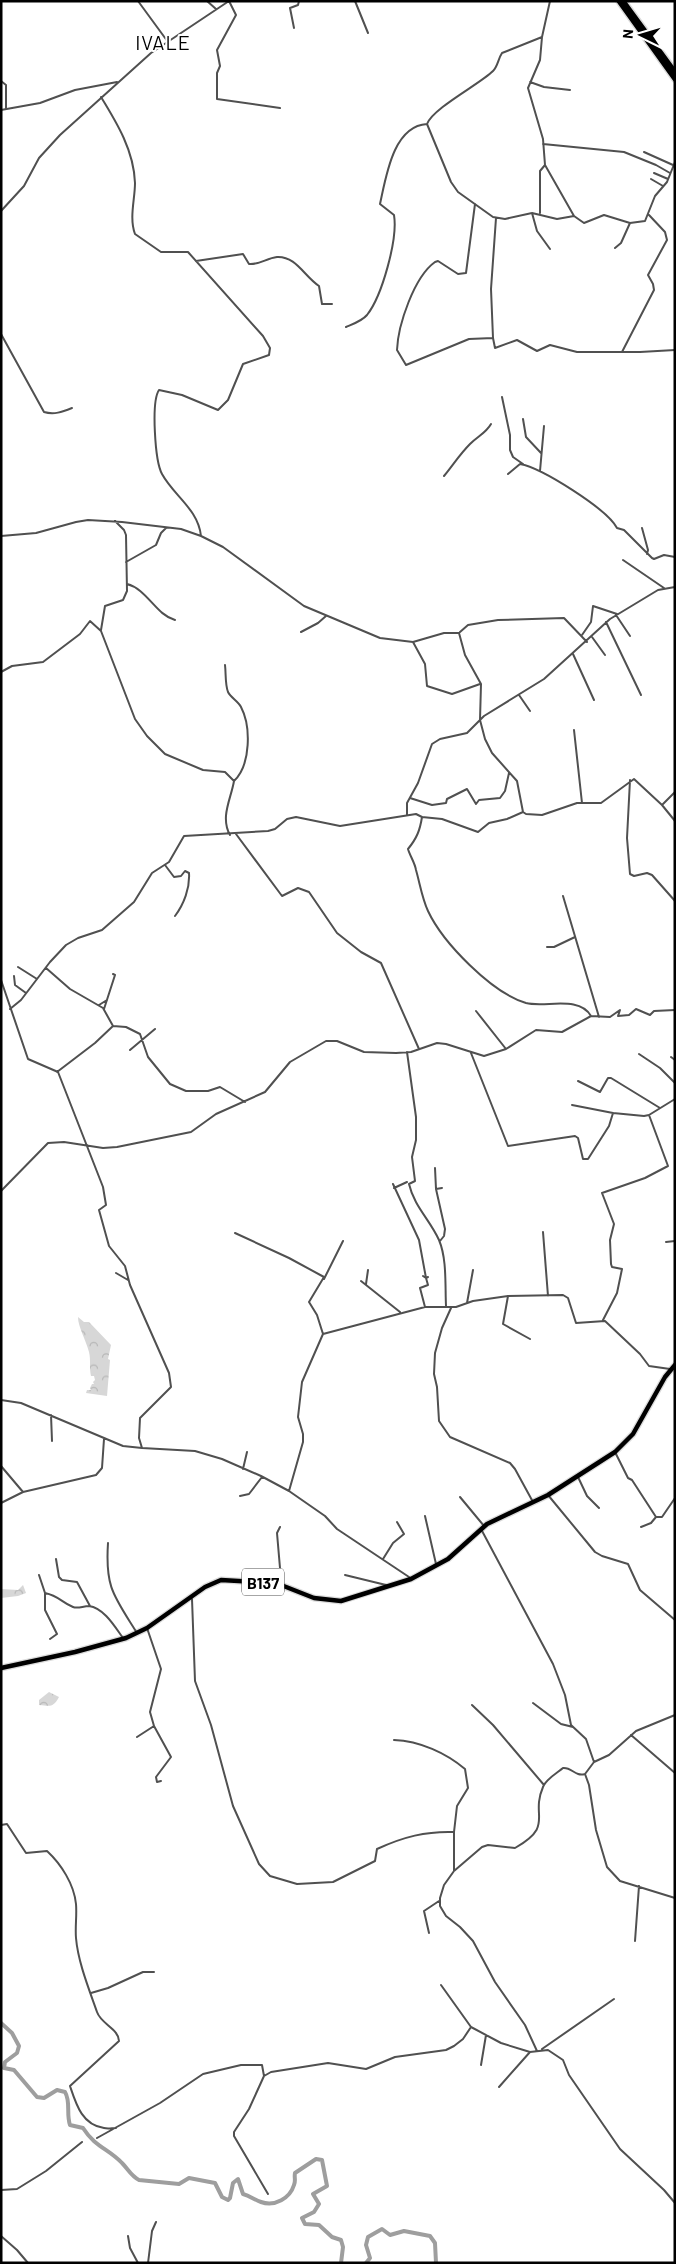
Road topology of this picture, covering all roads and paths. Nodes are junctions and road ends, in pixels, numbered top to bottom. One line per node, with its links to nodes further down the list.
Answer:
1 (138, 1): 13 (street)
2 (207, 1): 9 (street)
3 (229, 1): 9 (street); 22 (street)
4 (299, 1): 10 (street)
5 (355, 1): 11 (street)
6 (550, 1): 12 (street)
7 (619, 1): 15 (highway)
8 (624, 1): 14 (highway)
9 (216, 9): 13 (street)
10 (294, 28)
11 (368, 33)
12 (542, 37): 18 (street); 24 (street)
13 (168, 42): 17 (street)
14 (675, 72)
15 (675, 79)
16 (1, 81): 21 (street)
17 (117, 82): 20 (street); 21 (street)
18 (530, 82): 19 (street); 25 (street)
19 (570, 90)
20 (101, 97): 35 (street); 44 (street)
21 (6, 108): 23 (street)
22 (280, 108)
23 (1, 110)
24 (427, 124): 34 (street); 46 (street)
25 (543, 144): 28 (street); 30 (street)
26 (644, 152): 27 (street)
27 (674, 163): 30 (street)
28 (545, 165): 37 (street); 38 (street)
29 (654, 173): 31 (street)
30 (670, 173): 31 (street)
31 (668, 178): 33 (street)
32 (651, 179): 33 (street)
33 (663, 186): 39 (street)
34 (476, 204): 40 (street); 48 (street)
35 (1, 211)
36 (532, 213): 37 (street); 40 (street); 43 (street)
37 (540, 213): 38 (street)
38 (574, 216): 41 (street)
39 (649, 216): 41 (street); 50 (street)
40 (496, 218): 48 (street)
41 (630, 223): 42 (street)
42 (615, 248)
43 (550, 249)
44 (196, 261): 45 (street); 65 (street)
45 (332, 304)
46 (346, 327)
47 (1, 334): 52 (street)
48 (493, 338): 50 (street)
49 (675, 350): 50 (street)
50 (622, 353)
51 (502, 397): 57 (street)
52 (72, 408)
53 (523, 419): 56 (street)
54 (491, 424): 60 (street)
55 (544, 426): 56 (street)
56 (541, 453): 58 (street)
57 (525, 465): 58 (street); 59 (street)
58 (540, 471): 66 (street)
59 (508, 474)
60 (444, 476)
61 (115, 522): 62 (street); 64 (street); 69 (street)
62 (166, 528): 65 (street); 69 (street)
63 (642, 528): 66 (street)
64 (1, 536)
65 (201, 536): 74 (street)
66 (647, 554): 67 (street)
67 (675, 557)
68 (622, 560): 72 (street)
69 (126, 562): 70 (street)
70 (127, 584): 75 (street); 77 (street)
71 (675, 586): 72 (street)
72 (664, 588): 73 (street)
73 (617, 615): 76 (street); 80 (street); 81 (street)
74 (326, 616): 78 (street); 83 (street)
75 (175, 620)
76 (606, 622): 82 (street); 91 (street)
77 (100, 632): 88 (street); 98 (street)
78 (301, 632)
79 (459, 633): 80 (street); 83 (street); 89 (street)
80 (582, 635): 84 (street)
81 (630, 636)
82 (592, 637): 84 (street); 86 (street)
83 (413, 642): 89 (street)
84 (587, 642): 85 (street)
85 (573, 654): 90 (street); 92 (street)
86 (605, 655)
87 (225, 665): 98 (street)
88 (1, 672)
89 (481, 684): 94 (street)
90 (519, 695): 93 (street); 94 (street)
91 (641, 695)
92 (594, 700)
93 (530, 711)
94 (480, 720): 96 (street); 100 (street)
95 (574, 730): 101 (street)
96 (509, 772): 100 (street); 103 (street)
97 (630, 780): 101 (street); 102 (street); 111 (street)
98 (234, 781): 108 (street)
99 (675, 792): 102 (street)
100 (410, 798): 104 (street)
101 (582, 803): 103 (street)
102 (662, 805): 106 (street)
103 (523, 812): 105 (street)
104 (407, 815): 105 (street); 107 (street)
105 (422, 817): 130 (street)
106 (675, 821)
107 (236, 834): 108 (street); 135 (street)
108 (230, 835): 109 (street)
109 (165, 865): 112 (street); 116 (street)
110 (563, 896): 113 (street)
111 (675, 901)
112 (175, 916)
113 (575, 937): 114 (street); 131 (street)
114 (547, 947)
115 (18, 967): 119 (street)
116 (46, 968): 119 (street); 125 (street)
117 (113, 974): 124 (street)
118 (14, 976): 121 (street)
119 (37, 979): 123 (street)
120 (1, 980): 126 (street)
121 (15, 980): 122 (street); 123 (street)
122 (19, 982)
123 (26, 994): 126 (street)
124 (108, 999): 125 (street); 127 (street)
125 (99, 1005): 127 (street)
126 (10, 1009): 143 (street)
127 (104, 1009): 132 (street)
128 (675, 1010): 131 (street)
129 (476, 1011): 136 (street)
130 (591, 1016): 131 (street); 136 (street)
131 (599, 1017)
132 (113, 1026): 134 (street); 143 (street)
133 (155, 1028): 134 (street)
134 (142, 1038): 137 (street); 147 (street)
135 (419, 1049): 138 (street); 139 (street)
136 (506, 1049): 139 (street)
137 (130, 1050)
138 (407, 1052): 147 (street); 167 (street)
139 (471, 1052): 150 (street)
140 (639, 1054): 145 (street)
141 (671, 1057): 142 (street)
142 (675, 1060)
143 (57, 1072): 152 (street)
144 (578, 1081): 149 (street)
145 (675, 1083)
146 (675, 1099): 149 (street)
147 (244, 1102): 152 (street)
148 (572, 1105): 150 (street)
149 (660, 1108): 151 (street)
150 (613, 1114): 151 (street)
151 (649, 1115): 184 (street)
152 (86, 1145): 159 (street); 175 (street)
153 (435, 1168): 158 (street)
154 (407, 1182): 156 (street)
155 (393, 1184): 156 (street)
156 (394, 1188): 173 (street)
157 (442, 1188): 158 (street)
158 (436, 1189): 160 (street)
159 (1, 1191)
160 (442, 1224): 161 (street); 167 (street)
161 (447, 1225)
162 (543, 1232): 178 (street)
163 (234, 1233): 174 (street)
164 (343, 1240): 174 (street)
165 (675, 1240): 166 (street)
166 (666, 1242)
167 (440, 1243): 181 (street)
168 (368, 1270): 172 (street)
169 (473, 1270): 179 (street)
170 (116, 1273): 175 (street)
171 (423, 1276): 173 (street)
172 (367, 1277): 176 (street); 176 (street)
173 (427, 1277): 180 (street)
174 (324, 1279): 185 (street)
175 (129, 1282): 193 (street)
176 (366, 1284): 183 (street)
177 (508, 1296): 178 (street); 179 (street); 186 (street)
178 (548, 1296): 184 (street)
179 (467, 1303): 182 (street)
180 (425, 1307): 181 (street); 183 (street)
181 (446, 1307): 182 (street)
182 (451, 1308): 206 (street)
183 (400, 1312): 185 (street)
184 (603, 1320): 188 (street)
185 (323, 1334): 200 (street)
186 (530, 1339)
187 (675, 1365): 188 (main road, B137)
188 (670, 1369): 195 (main road, B137)
189 (1, 1400): 190 (street)
190 (51, 1415): 191 (street); 192 (street)
191 (104, 1439): 193 (street); 201 (street)
192 (52, 1441)
193 (142, 1448): 197 (street)
194 (247, 1452): 197 (street)
195 (615, 1452): 199 (main road, B137); 210 (street)
196 (1, 1466): 201 (street)
197 (243, 1468): 198 (street)
198 (262, 1477): 200 (street); 203 (street)
199 (578, 1477): 202 (main road, B137); 208 (street)
200 (289, 1491): 217 (street)
201 (23, 1492): 207 (street)
202 (548, 1495): 206 (main road, B137); 228 (street)
203 (240, 1496)
204 (460, 1497): 212 (street)
205 (675, 1498): 210 (street)
206 (533, 1502): 212 (main road, B137)
207 (1, 1503)
208 (599, 1508)
209 (425, 1516): 218 (street)
210 (656, 1517): 213 (street)
211 (398, 1522): 217 (street)
212 (483, 1527): 218 (main road, B137); 241 (street)
213 (641, 1527)
214 (280, 1528): 222 (street)
215 (108, 1543): 231 (street)
216 (56, 1559): 226 (street)
217 (383, 1559): 221 (street)
218 (437, 1566): 221 (main road, B137)
219 (39, 1575): 224 (street)
220 (345, 1575): 223 (street)
221 (411, 1579): 223 (main road, B137)
222 (276, 1583): 223 (main road, B137); 225 (main road, B137)
223 (391, 1586)
224 (44, 1593): 226 (street); 234 (street)
225 (192, 1598): 229 (main road, B137); 251 (street)
226 (90, 1606): 232 (street)
227 (151, 1617): 229 (street)
228 (675, 1620)
229 (155, 1623): 230 (main road, B137)
230 (147, 1628): 231 (main road, B137); 240 (street)
231 (137, 1633): 232 (main road, B137)
232 (123, 1638): 236 (main road, B137)
233 (675, 1638): 235 (street)
234 (50, 1639)
235 (675, 1647)
236 (1, 1668)
237 (533, 1703): 241 (street)
238 (472, 1705): 249 (street)
239 (675, 1714): 242 (street)
240 (154, 1726): 243 (street); 248 (street)
241 (572, 1727): 245 (street)
242 (631, 1735): 245 (street); 246 (street)
243 (137, 1737)
244 (394, 1740): 251 (street)
245 (594, 1762): 247 (street)
246 (675, 1773)
247 (585, 1774): 249 (street); 253 (street)
248 (161, 1781)
249 (544, 1785): 252 (street)
250 (1, 1825): 260 (street)
251 (454, 1832): 252 (street)
252 (454, 1871): 255 (street)
253 (639, 1886): 254 (street); 257 (street)
254 (675, 1898)
255 (439, 1901): 256 (street); 265 (street)
256 (428, 1933)
257 (634, 1941)
258 (154, 1972): 260 (street)
259 (441, 1985): 262 (street)
260 (91, 1993): 270 (street)
261 (614, 1999): 264 (street)
262 (471, 2027): 263 (street); 268 (street)
263 (486, 2035): 266 (street); 267 (street)
264 (540, 2050): 265 (street); 275 (street)
265 (537, 2051): 266 (street)
266 (530, 2052): 269 (street)
267 (481, 2065)
268 (264, 2076): 270 (street); 274 (street)
269 (499, 2087)
270 (116, 2128): 271 (street)
271 (97, 2138)
272 (82, 2142): 273 (street)
273 (1, 2190)
274 (268, 2194)
275 (675, 2203)
276 (156, 2222): 281 (street)
277 (1, 2236): 279 (street)
278 (128, 2236): 280 (street)
279 (28, 2263)
280 (138, 2263)
281 (148, 2263)

